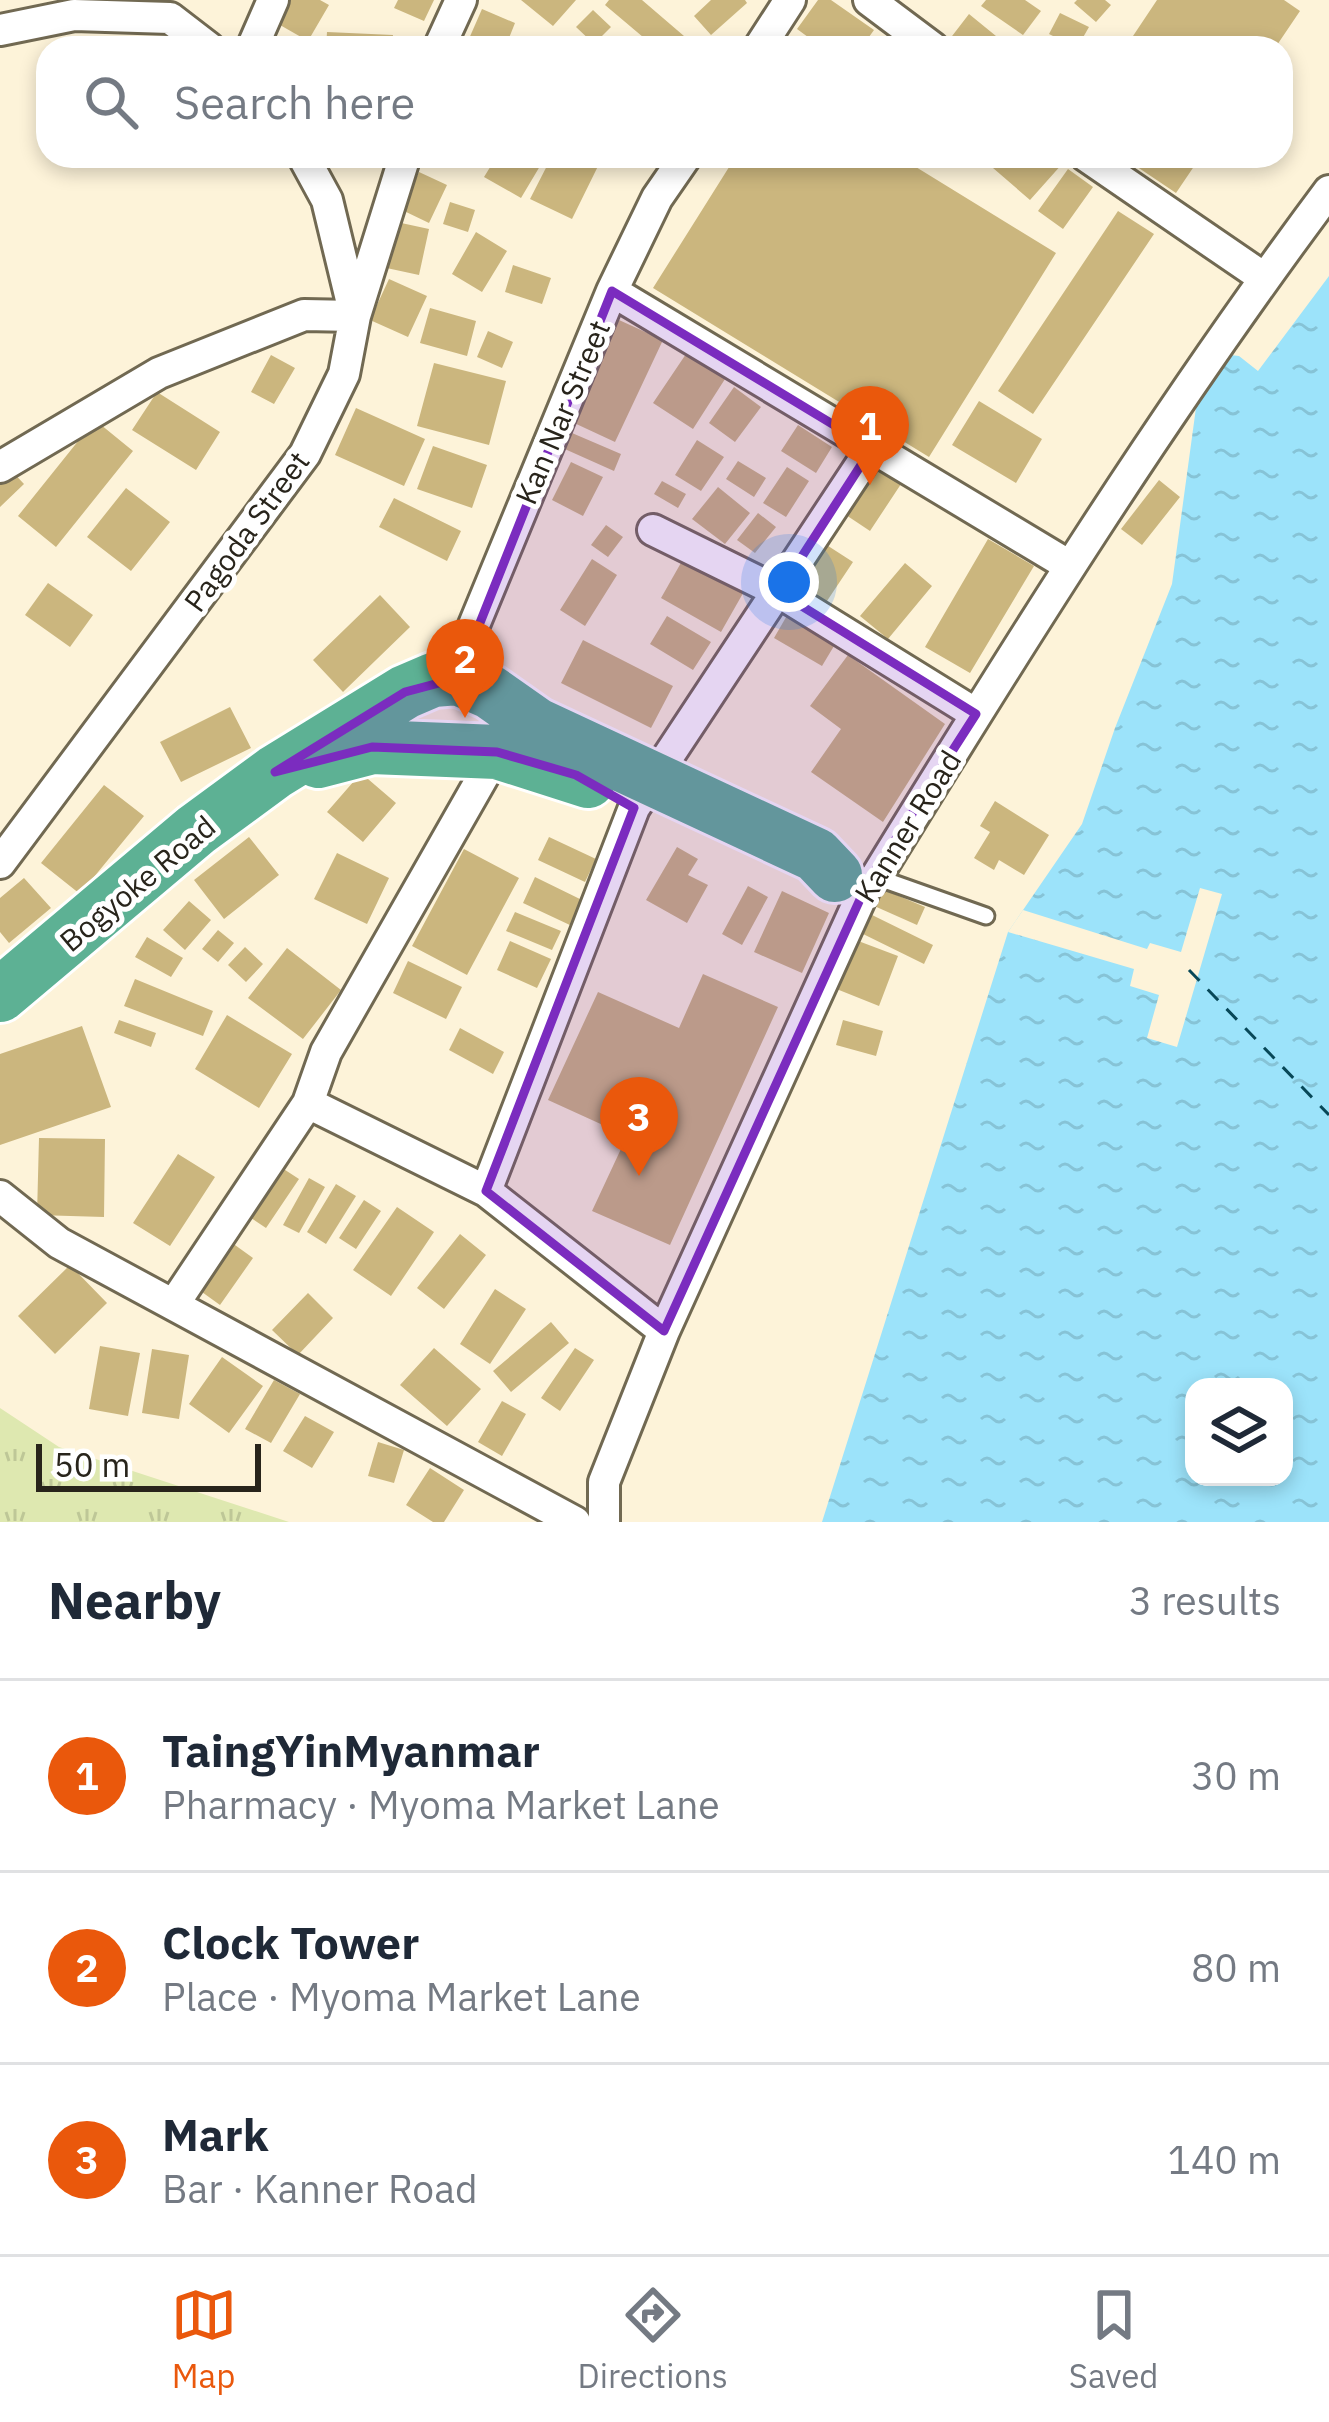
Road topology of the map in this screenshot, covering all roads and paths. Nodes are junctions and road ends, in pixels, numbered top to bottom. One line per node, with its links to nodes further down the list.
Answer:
1 (274, 0): 7 (street)
2 (461, 0): 8 (street)
3 (790, 0): 9 (street)
4 (868, 0): 10 (street)
5 (0, 30): 6 (street)
6 (193, 36)
7 (258, 36)
8 (444, 36)
9 (767, 36)
10 (918, 36)
11 (310, 168): 18 (street)
12 (401, 168): 18 (street, Pagoda Street)
13 (678, 168): 17 (street, Kan Nar Street)
14 (1104, 168): 16 (street)
15 (1329, 191): 16 (street, Kanner Road)
16 (1264, 278): 22 (street, Kanner Road)
17 (612, 291): 19 (street); 24 (street, Kan Nar Street)
18 (356, 316): 20 (street); 29 (street, Pagoda Street)
19 (872, 448): 22 (street); 23 (street)
20 (0, 466)
21 (653, 530): 23 (street)
22 (1068, 565): 25 (street, Kanner Road)
23 (779, 592): 25 (street); 28 (street)
24 (458, 678): 27 (highway, Bogyoke Road); 28 (highway)
25 (976, 714): 30 (street, Kanner Road)
26 (497, 752): 27 (highway); 28 (highway); 33 (street)
27 (275, 772): 32 (highway, Bogyoke Road)
28 (642, 794): 30 (highway); 34 (street)
29 (0, 863)
30 (859, 879): 31 (lane); 37 (street, Kanner Road)
31 (986, 916)
32 (0, 995)
33 (308, 1102): 34 (street); 36 (street)
34 (486, 1191): 37 (street)
35 (0, 1196): 36 (street)
36 (174, 1304): 38 (street)
37 (664, 1331): 39 (street, Kanner Road)
38 (575, 1522)
39 (604, 1522)

